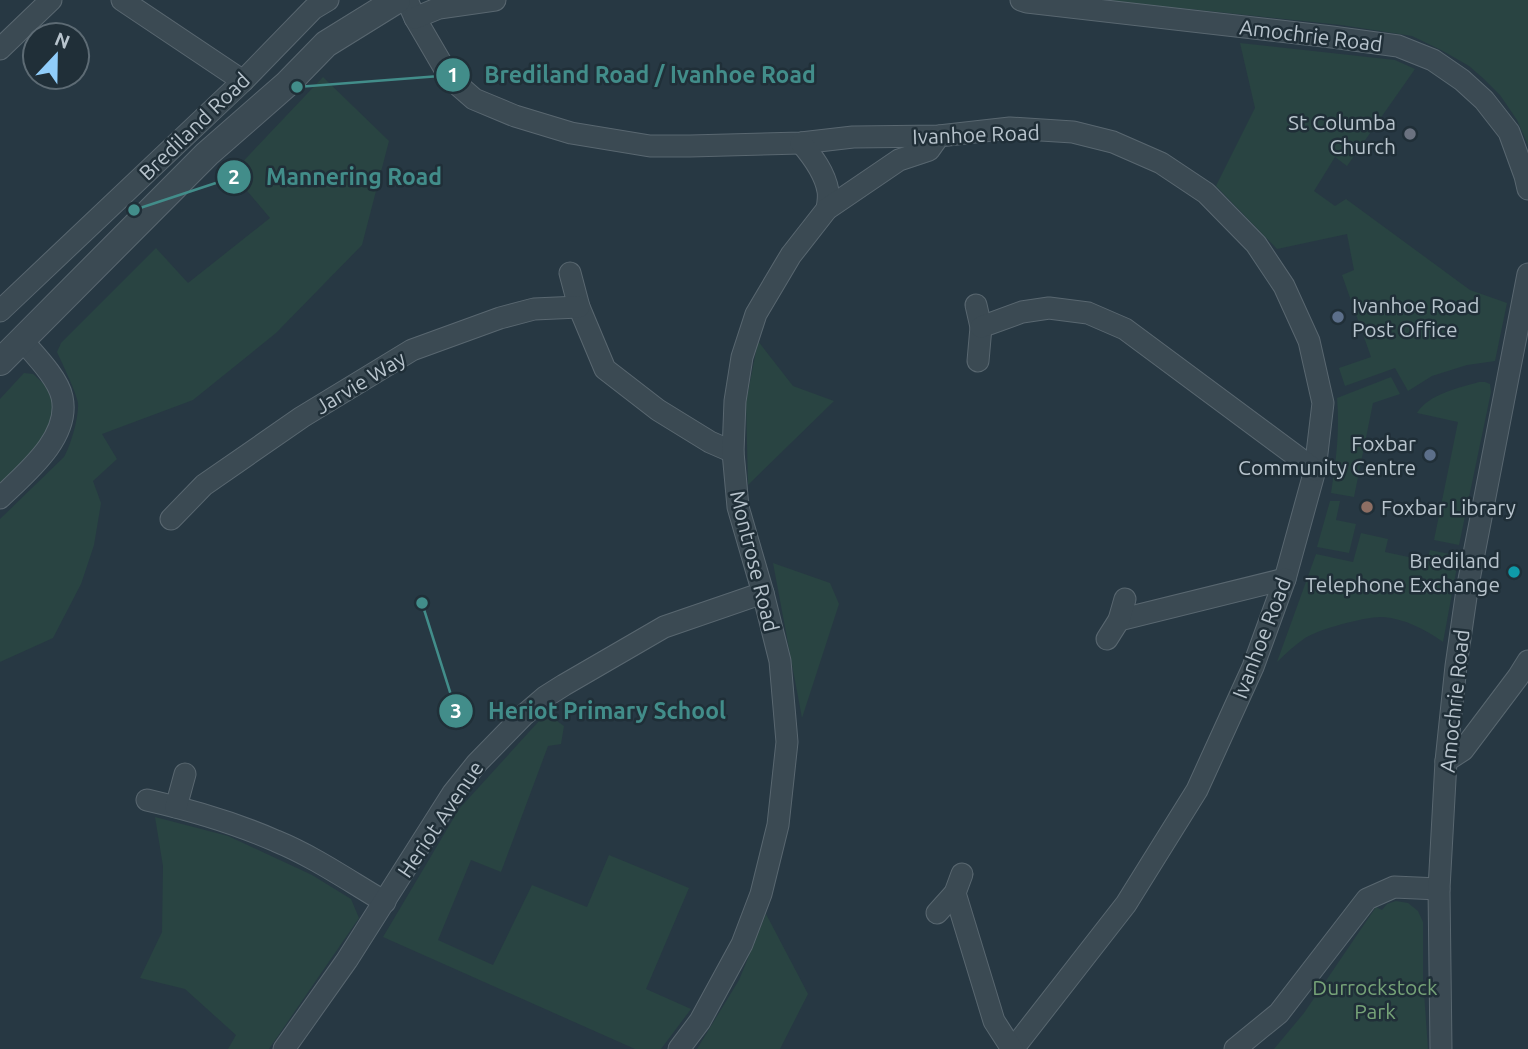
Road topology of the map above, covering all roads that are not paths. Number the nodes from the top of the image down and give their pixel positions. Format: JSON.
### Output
{"nodes":[{"id":1,"x":51,"y":0,"type":"edge"},
{"id":2,"x":122,"y":0,"type":"edge"},
{"id":3,"x":328,"y":0,"type":"edge"},
{"id":4,"x":495,"y":0,"type":"edge"},
{"id":5,"x":1021,"y":0,"type":"edge"},
{"id":6,"x":406,"y":6,"type":"edge"},
{"id":7,"x":0,"y":49,"type":"edge"},
{"id":8,"x":243,"y":81,"type":"junction"},
{"id":9,"x":939,"y":136,"type":"junction"},
{"id":10,"x":801,"y":144,"type":"junction"},
{"id":11,"x":1528,"y":189,"type":"edge"},
{"id":12,"x":827,"y":209,"type":"junction"},
{"id":13,"x":570,"y":273,"type":"dead end"},
{"id":14,"x":1528,"y":274,"type":"edge"},
{"id":15,"x":976,"y":305,"type":"dead end"},
{"id":16,"x":579,"y":307,"type":"junction"},
{"id":17,"x":0,"y":311,"type":"edge"},
{"id":18,"x":981,"y":327,"type":"junction"},
{"id":19,"x":22,"y":340,"type":"junction"},
{"id":20,"x":978,"y":360,"type":"dead end"},
{"id":21,"x":0,"y":362,"type":"edge"},
{"id":22,"x":733,"y":452,"type":"junction"},
{"id":23,"x":1315,"y":470,"type":"junction"},
{"id":24,"x":0,"y":498,"type":"edge"},
{"id":25,"x":171,"y":519,"type":"dead end"},
{"id":26,"x":1285,"y":579,"type":"junction"},
{"id":27,"x":763,"y":593,"type":"junction"},
{"id":28,"x":1125,"y":599,"type":"dead end"},
{"id":29,"x":1119,"y":620,"type":"junction"},
{"id":30,"x":1107,"y":639,"type":"dead end"},
{"id":31,"x":1528,"y":661,"type":"edge"},
{"id":32,"x":1446,"y":761,"type":"junction"},
{"id":33,"x":185,"y":774,"type":"dead end"},
{"id":34,"x":147,"y":800,"type":"dead end"},
{"id":35,"x":176,"y":807,"type":"junction"},
{"id":36,"x":1439,"y":890,"type":"junction"},
{"id":37,"x":385,"y":902,"type":"junction"},
{"id":38,"x":937,"y":913,"type":"dead end"},
{"id":39,"x":284,"y":1049,"type":"edge"},
{"id":40,"x":679,"y":1049,"type":"edge"},
{"id":41,"x":1012,"y":1049,"type":"edge"},
{"id":42,"x":1234,"y":1049,"type":"edge"},
{"id":43,"x":1441,"y":1049,"type":"edge"}],
"edges":[{"from":1,"to":7,"type":"street"},
{"from":2,"to":8,"type":"street"},
{"from":3,"to":8,"type":"street","name":"Brediland Road"},
{"from":4,"to":6,"type":"street"},
{"from":5,"to":11,"type":"street","name":"Amochrie Road"},
{"from":6,"to":10,"type":"street","name":"Ivanhoe Road"},
{"from":6,"to":19,"type":"street","name":"Brediland Road"},
{"from":8,"to":17,"type":"street","name":"Brediland Road"},
{"from":9,"to":10,"type":"street","name":"Ivanhoe Road"},
{"from":9,"to":12,"type":"street","name":"Montrose Road"},
{"from":9,"to":23,"type":"street","name":"Ivanhoe Road"},
{"from":10,"to":12,"type":"street"},
{"from":12,"to":22,"type":"street","name":"Montrose Road"},
{"from":13,"to":16,"type":"street"},
{"from":14,"to":32,"type":"street","name":"Amochrie Road"},
{"from":15,"to":18,"type":"street"},
{"from":16,"to":22,"type":"street"},
{"from":16,"to":25,"type":"street","name":"Jarvie Way"},
{"from":18,"to":20,"type":"street"},
{"from":18,"to":23,"type":"street"},
{"from":19,"to":21,"type":"street","name":"Brediland Road"},
{"from":19,"to":24,"type":"street"},
{"from":22,"to":27,"type":"street","name":"Montrose Road"},
{"from":23,"to":26,"type":"street","name":"Ivanhoe Road"},
{"from":26,"to":29,"type":"street"},
{"from":26,"to":41,"type":"street","name":"Ivanhoe Road"},
{"from":27,"to":37,"type":"street","name":"Heriot Avenue"},
{"from":27,"to":40,"type":"street","name":"Montrose Road"},
{"from":28,"to":29,"type":"street"},
{"from":29,"to":30,"type":"street"},
{"from":31,"to":32,"type":"street"},
{"from":32,"to":36,"type":"street","name":"Amochrie Road"},
{"from":33,"to":35,"type":"street"},
{"from":34,"to":35,"type":"street"},
{"from":35,"to":37,"type":"street"},
{"from":36,"to":42,"type":"street"},
{"from":36,"to":43,"type":"street","name":"Amochrie Road"},
{"from":37,"to":39,"type":"street","name":"Heriot Avenue"},
{"from":38,"to":41,"type":"street"}]}
